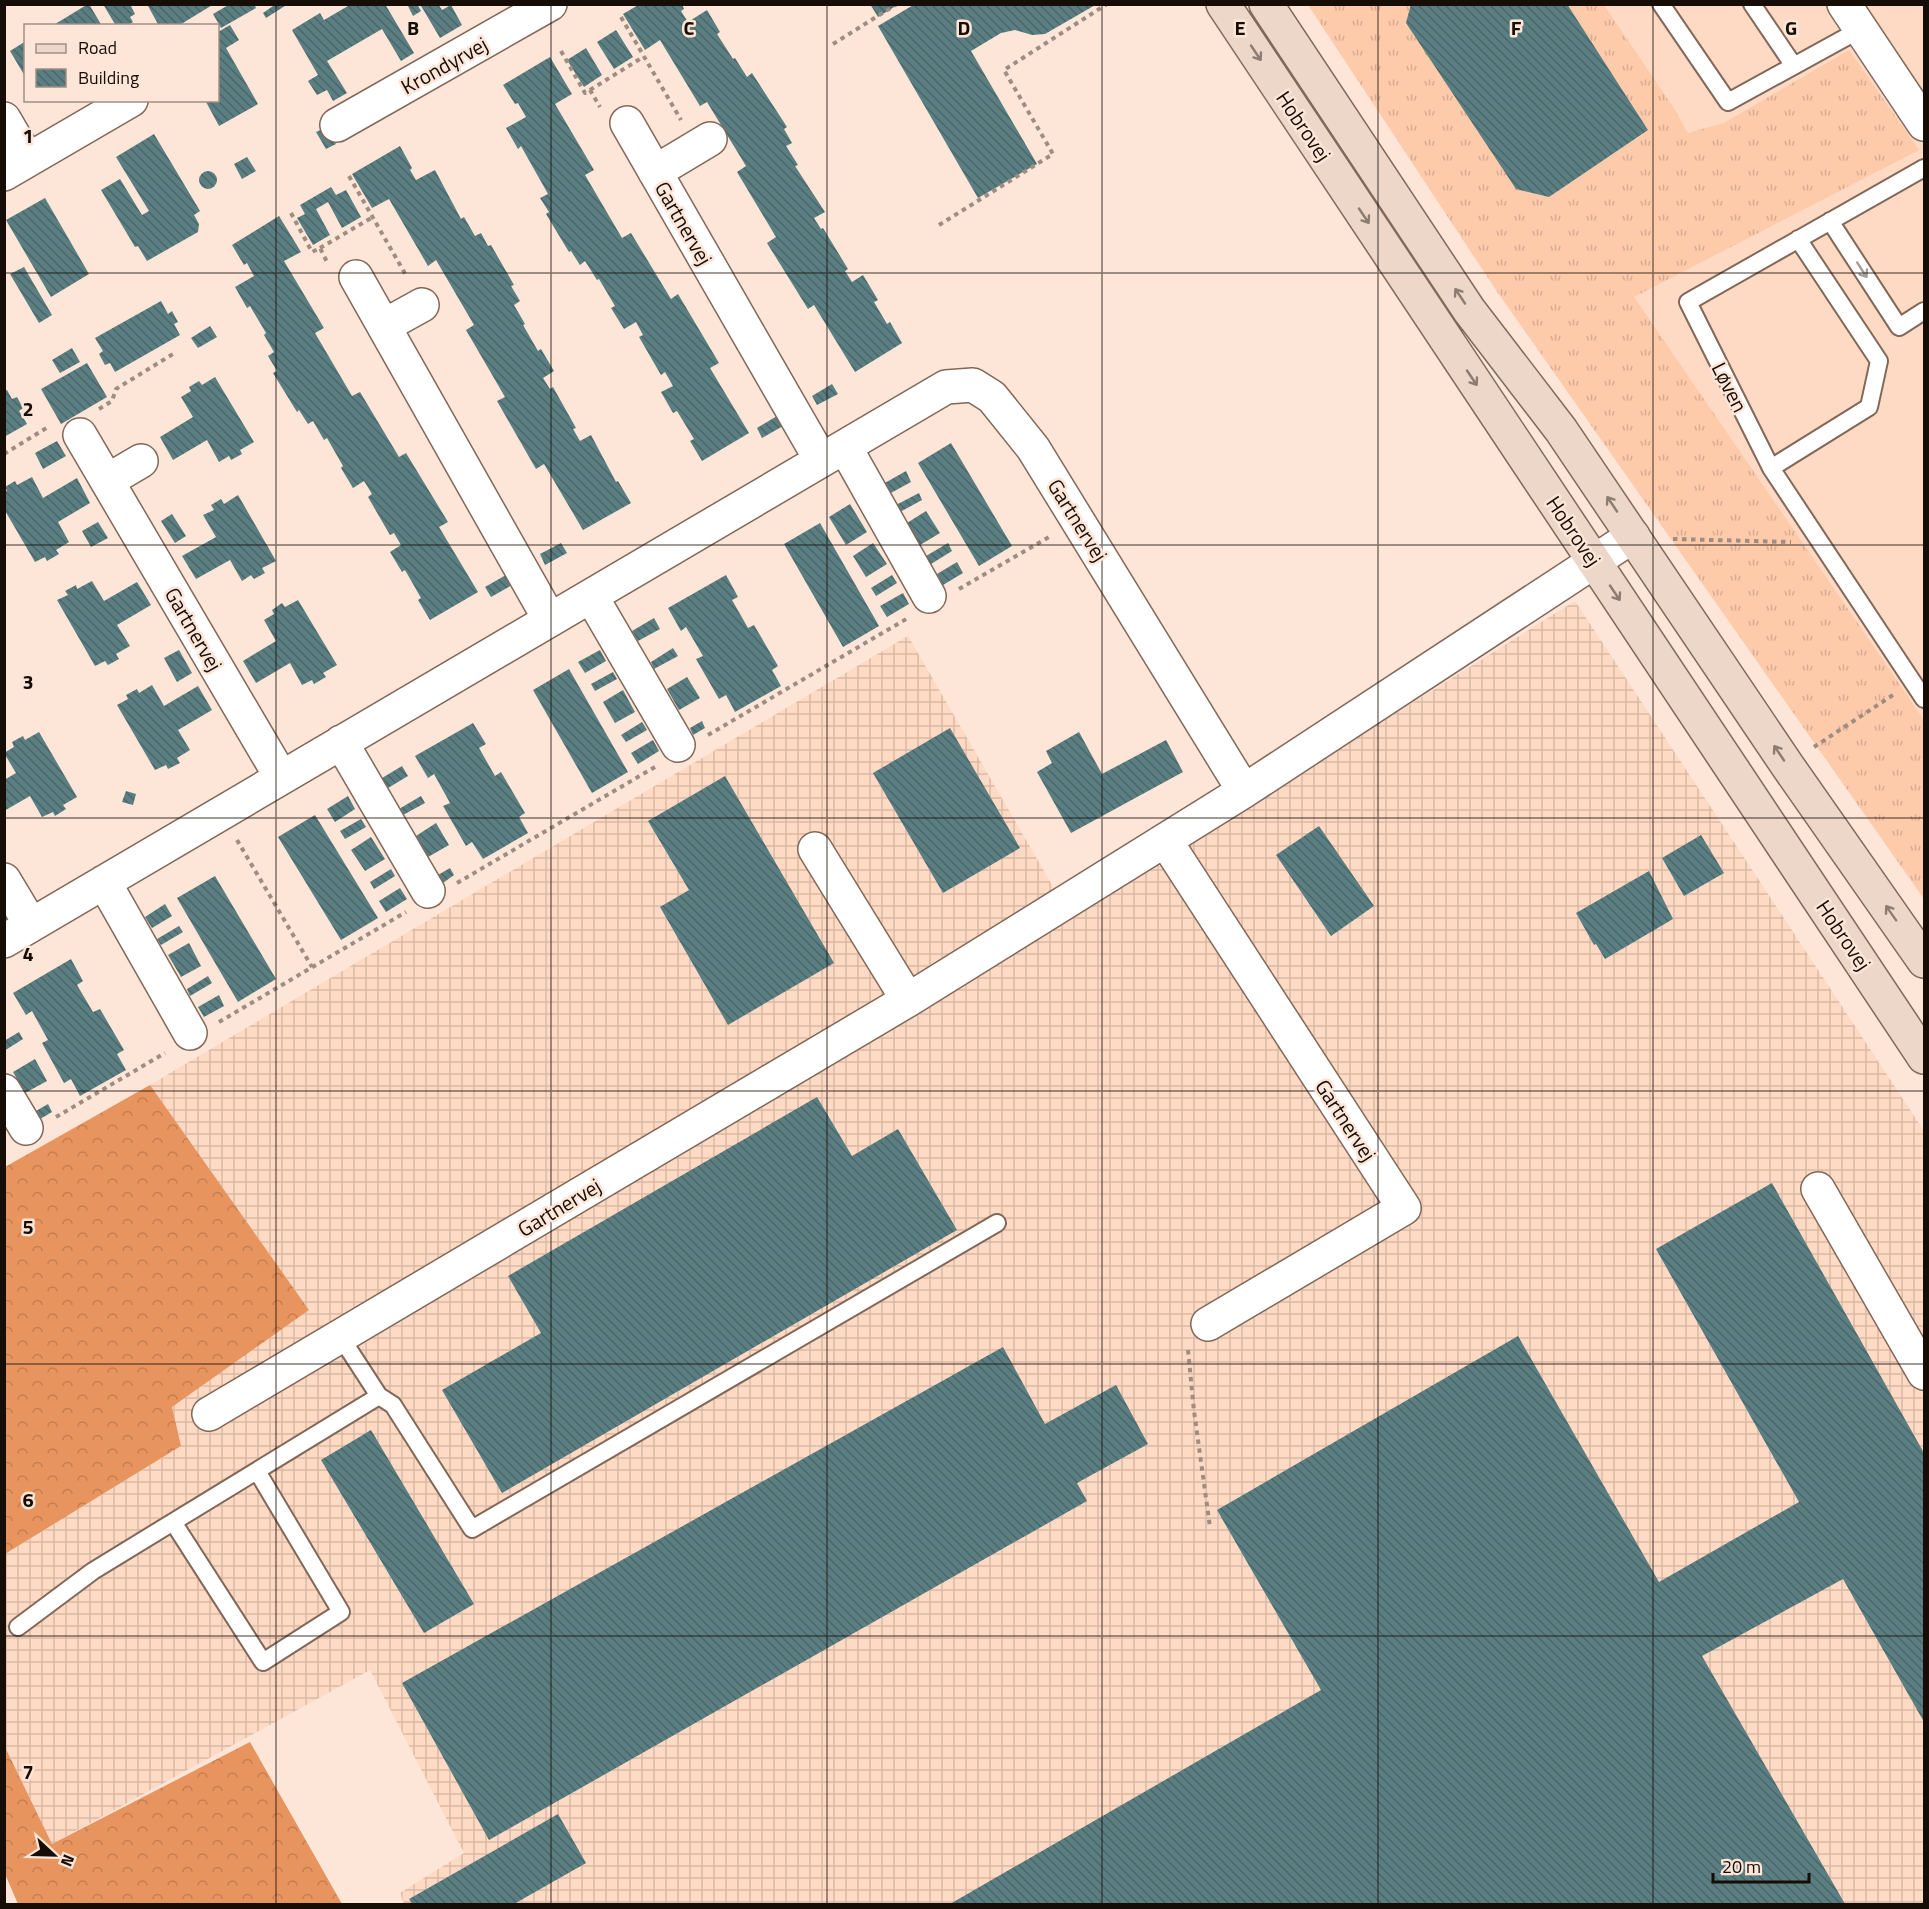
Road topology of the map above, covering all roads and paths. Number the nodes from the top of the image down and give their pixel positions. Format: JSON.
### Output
{"nodes":[{"id":1,"x":550,"y":4,"type":"edge"},
{"id":2,"x":897,"y":4,"type":"edge"},
{"id":3,"x":1107,"y":4,"type":"edge"},
{"id":4,"x":1223,"y":4,"type":"edge"},
{"id":5,"x":1266,"y":4,"type":"edge"},
{"id":6,"x":1661,"y":4,"type":"edge"},
{"id":7,"x":1752,"y":4,"type":"edge"},
{"id":8,"x":621,"y":17,"type":"dead end"},
{"id":9,"x":1853,"y":17,"type":"edge"},
{"id":10,"x":833,"y":44,"type":"dead end"},
{"id":11,"x":561,"y":51,"type":"dead end"},
{"id":12,"x":643,"y":57,"type":"junction"},
{"id":13,"x":1794,"y":66,"type":"junction"},
{"id":14,"x":590,"y":90,"type":"junction"},
{"id":15,"x":128,"y":102,"type":"edge"},
{"id":16,"x":4,"y":119,"type":"edge"},
{"id":17,"x":627,"y":123,"type":"joint"},
{"id":18,"x":337,"y":124,"type":"dead end"},
{"id":19,"x":1924,"y":124,"type":"edge"},
{"id":20,"x":710,"y":139,"type":"joint"},
{"id":21,"x":16,"y":167,"type":"edge"},
{"id":22,"x":1924,"y":168,"type":"edge"},
{"id":23,"x":655,"y":172,"type":"junction"},
{"id":24,"x":349,"y":176,"type":"dead end"},
{"id":25,"x":291,"y":213,"type":"dead end"},
{"id":26,"x":373,"y":217,"type":"junction"},
{"id":27,"x":1830,"y":221,"type":"junction"},
{"id":28,"x":939,"y":225,"type":"dead end"},
{"id":29,"x":1798,"y":239,"type":"junction"},
{"id":30,"x":320,"y":248,"type":"junction"},
{"id":31,"x":356,"y":277,"type":"joint"},
{"id":32,"x":416,"y":293,"type":"joint"},
{"id":33,"x":1924,"y":311,"type":"edge"},
{"id":34,"x":384,"y":326,"type":"junction"},
{"id":35,"x":80,"y":435,"type":"dead end"},
{"id":36,"x":833,"y":453,"type":"junction"},
{"id":37,"x":141,"y":461,"type":"dead end"},
{"id":38,"x":1771,"y":468,"type":"junction"},
{"id":39,"x":107,"y":481,"type":"junction"},
{"id":40,"x":1078,"y":521,"type":"junction"},
{"id":41,"x":1634,"y":536,"type":"junction"},
{"id":42,"x":1822,"y":543,"type":"junction"},
{"id":43,"x":1593,"y":561,"type":"junction"},
{"id":44,"x":591,"y":596,"type":"junction"},
{"id":45,"x":932,"y":601,"type":"junction"},
{"id":46,"x":549,"y":620,"type":"junction"},
{"id":47,"x":1913,"y":682,"type":"junction"},
{"id":48,"x":1924,"y":699,"type":"edge"},
{"id":49,"x":341,"y":742,"type":"junction"},
{"id":50,"x":680,"y":749,"type":"junction"},
{"id":51,"x":1787,"y":765,"type":"junction"},
{"id":52,"x":281,"y":777,"type":"junction"},
{"id":53,"x":1244,"y":791,"type":"junction"},
{"id":54,"x":221,"y":813,"type":"junction"},
{"id":55,"x":1165,"y":840,"type":"junction"},
{"id":56,"x":815,"y":849,"type":"dead end"},
{"id":57,"x":4,"y":880,"type":"edge"},
{"id":58,"x":104,"y":882,"type":"junction"},
{"id":59,"x":430,"y":896,"type":"junction"},
{"id":60,"x":18,"y":933,"type":"edge"},
{"id":61,"x":1924,"y":961,"type":"edge"},
{"id":62,"x":312,"y":967,"type":"junction"},
{"id":63,"x":908,"y":1000,"type":"junction"},
{"id":64,"x":190,"y":1037,"type":"junction"},
{"id":65,"x":1924,"y":1057,"type":"edge"},
{"id":66,"x":4,"y":1091,"type":"edge"},
{"id":67,"x":26,"y":1128,"type":"joint"},
{"id":68,"x":1818,"y":1189,"type":"dead end"},
{"id":69,"x":997,"y":1223,"type":"dead end"},
{"id":70,"x":1208,"y":1324,"type":"joint"},
{"id":71,"x":340,"y":1336,"type":"junction"},
{"id":72,"x":1924,"y":1373,"type":"edge"},
{"id":73,"x":379,"y":1396,"type":"junction"},
{"id":74,"x":209,"y":1414,"type":"dead end"},
{"id":75,"x":256,"y":1471,"type":"junction"},
{"id":76,"x":173,"y":1522,"type":"junction"},
{"id":77,"x":1210,"y":1527,"type":"dead end"},
{"id":78,"x":18,"y":1626,"type":"dead end"}],
"edges":[{"from":1,"to":18,"type":"street","name":"Krondyrvej"},
{"from":2,"to":10,"type":"path"},
{"from":3,"to":28,"type":"path"},
{"from":4,"to":43,"type":"main road","name":"Hobrovej","one_way":true},
{"from":41,"to":5,"type":"main road","name":"Hobrovej","one_way":true},
{"from":6,"to":13,"type":"lane"},
{"from":7,"to":13,"type":"lane"},
{"from":8,"to":12,"type":"path"},
{"from":9,"to":13,"type":"lane"},
{"from":9,"to":19,"type":"street"},
{"from":11,"to":14,"type":"path"},
{"from":12,"to":14,"type":"path"},
{"from":12,"to":20,"type":"path"},
{"from":14,"to":17,"type":"path"},
{"from":15,"to":21,"type":"street"},
{"from":16,"to":21,"type":"street"},
{"from":17,"to":23,"type":"street","name":"Gartnervej"},
{"from":20,"to":23,"type":"street","name":"Gartnervej"},
{"from":22,"to":27,"type":"lane","name":"Løven"},
{"from":23,"to":36,"type":"street","name":"Gartnervej"},
{"from":24,"to":26,"type":"path"},
{"from":25,"to":30,"type":"path"},
{"from":26,"to":30,"type":"path"},
{"from":26,"to":32,"type":"path"},
{"from":27,"to":29,"type":"lane","name":"Løven"},
{"from":27,"to":33,"type":"lane","one_way":true},
{"from":29,"to":38,"type":"lane"},
{"from":29,"to":38,"type":"lane","name":"Løven"},
{"from":30,"to":31,"type":"path"},
{"from":31,"to":34,"type":"street"},
{"from":32,"to":34,"type":"street"},
{"from":34,"to":46,"type":"street"},
{"from":35,"to":39,"type":"street","name":"Gartnervej"},
{"from":36,"to":40,"type":"street","name":"Gartnervej"},
{"from":36,"to":44,"type":"street","name":"Gartnervej"},
{"from":36,"to":45,"type":"street","name":"Gartnervej"},
{"from":37,"to":39,"type":"street"},
{"from":38,"to":42,"type":"lane","name":"Løven"},
{"from":39,"to":52,"type":"street","name":"Gartnervej"},
{"from":40,"to":45,"type":"path"},
{"from":40,"to":53,"type":"street","name":"Gartnervej"},
{"from":41,"to":42,"type":"path"},
{"from":41,"to":43,"type":"street","name":"Gartnervej"},
{"from":51,"to":41,"type":"main road","name":"Hobrovej","one_way":true},
{"from":42,"to":47,"type":"lane","name":"Løven"},
{"from":43,"to":53,"type":"street","name":"Gartnervej"},
{"from":43,"to":65,"type":"main road","name":"Hobrovej","one_way":true},
{"from":44,"to":46,"type":"street","name":"Gartnervej"},
{"from":44,"to":50,"type":"street"},
{"from":45,"to":50,"type":"path"},
{"from":46,"to":49,"type":"street","name":"Gartnervej"},
{"from":47,"to":48,"type":"lane","name":"Løven"},
{"from":47,"to":51,"type":"path"},
{"from":49,"to":52,"type":"street","name":"Gartnervej"},
{"from":49,"to":59,"type":"street"},
{"from":50,"to":59,"type":"path"},
{"from":61,"to":51,"type":"main road","name":"Hobrovej","one_way":true},
{"from":52,"to":54,"type":"street","name":"Gartnervej"},
{"from":53,"to":55,"type":"street","name":"Gartnervej"},
{"from":54,"to":58,"type":"street","name":"Gartnervej"},
{"from":54,"to":62,"type":"path"},
{"from":55,"to":63,"type":"street","name":"Gartnervej"},
{"from":55,"to":70,"type":"street","name":"Gartnervej"},
{"from":56,"to":63,"type":"street"},
{"from":57,"to":60,"type":"street","name":"Gartnervej"},
{"from":58,"to":60,"type":"street","name":"Gartnervej"},
{"from":58,"to":64,"type":"street"},
{"from":59,"to":62,"type":"path"},
{"from":62,"to":64,"type":"path"},
{"from":63,"to":71,"type":"street","name":"Gartnervej"},
{"from":64,"to":67,"type":"path"},
{"from":66,"to":67,"type":"street"},
{"from":68,"to":72,"type":"street"},
{"from":69,"to":73,"type":"lane"},
{"from":70,"to":77,"type":"path"},
{"from":71,"to":73,"type":"lane"},
{"from":71,"to":74,"type":"street","name":"Gartnervej"},
{"from":73,"to":75,"type":"lane"},
{"from":75,"to":76,"type":"lane"},
{"from":75,"to":76,"type":"lane"},
{"from":76,"to":78,"type":"lane"}]}
